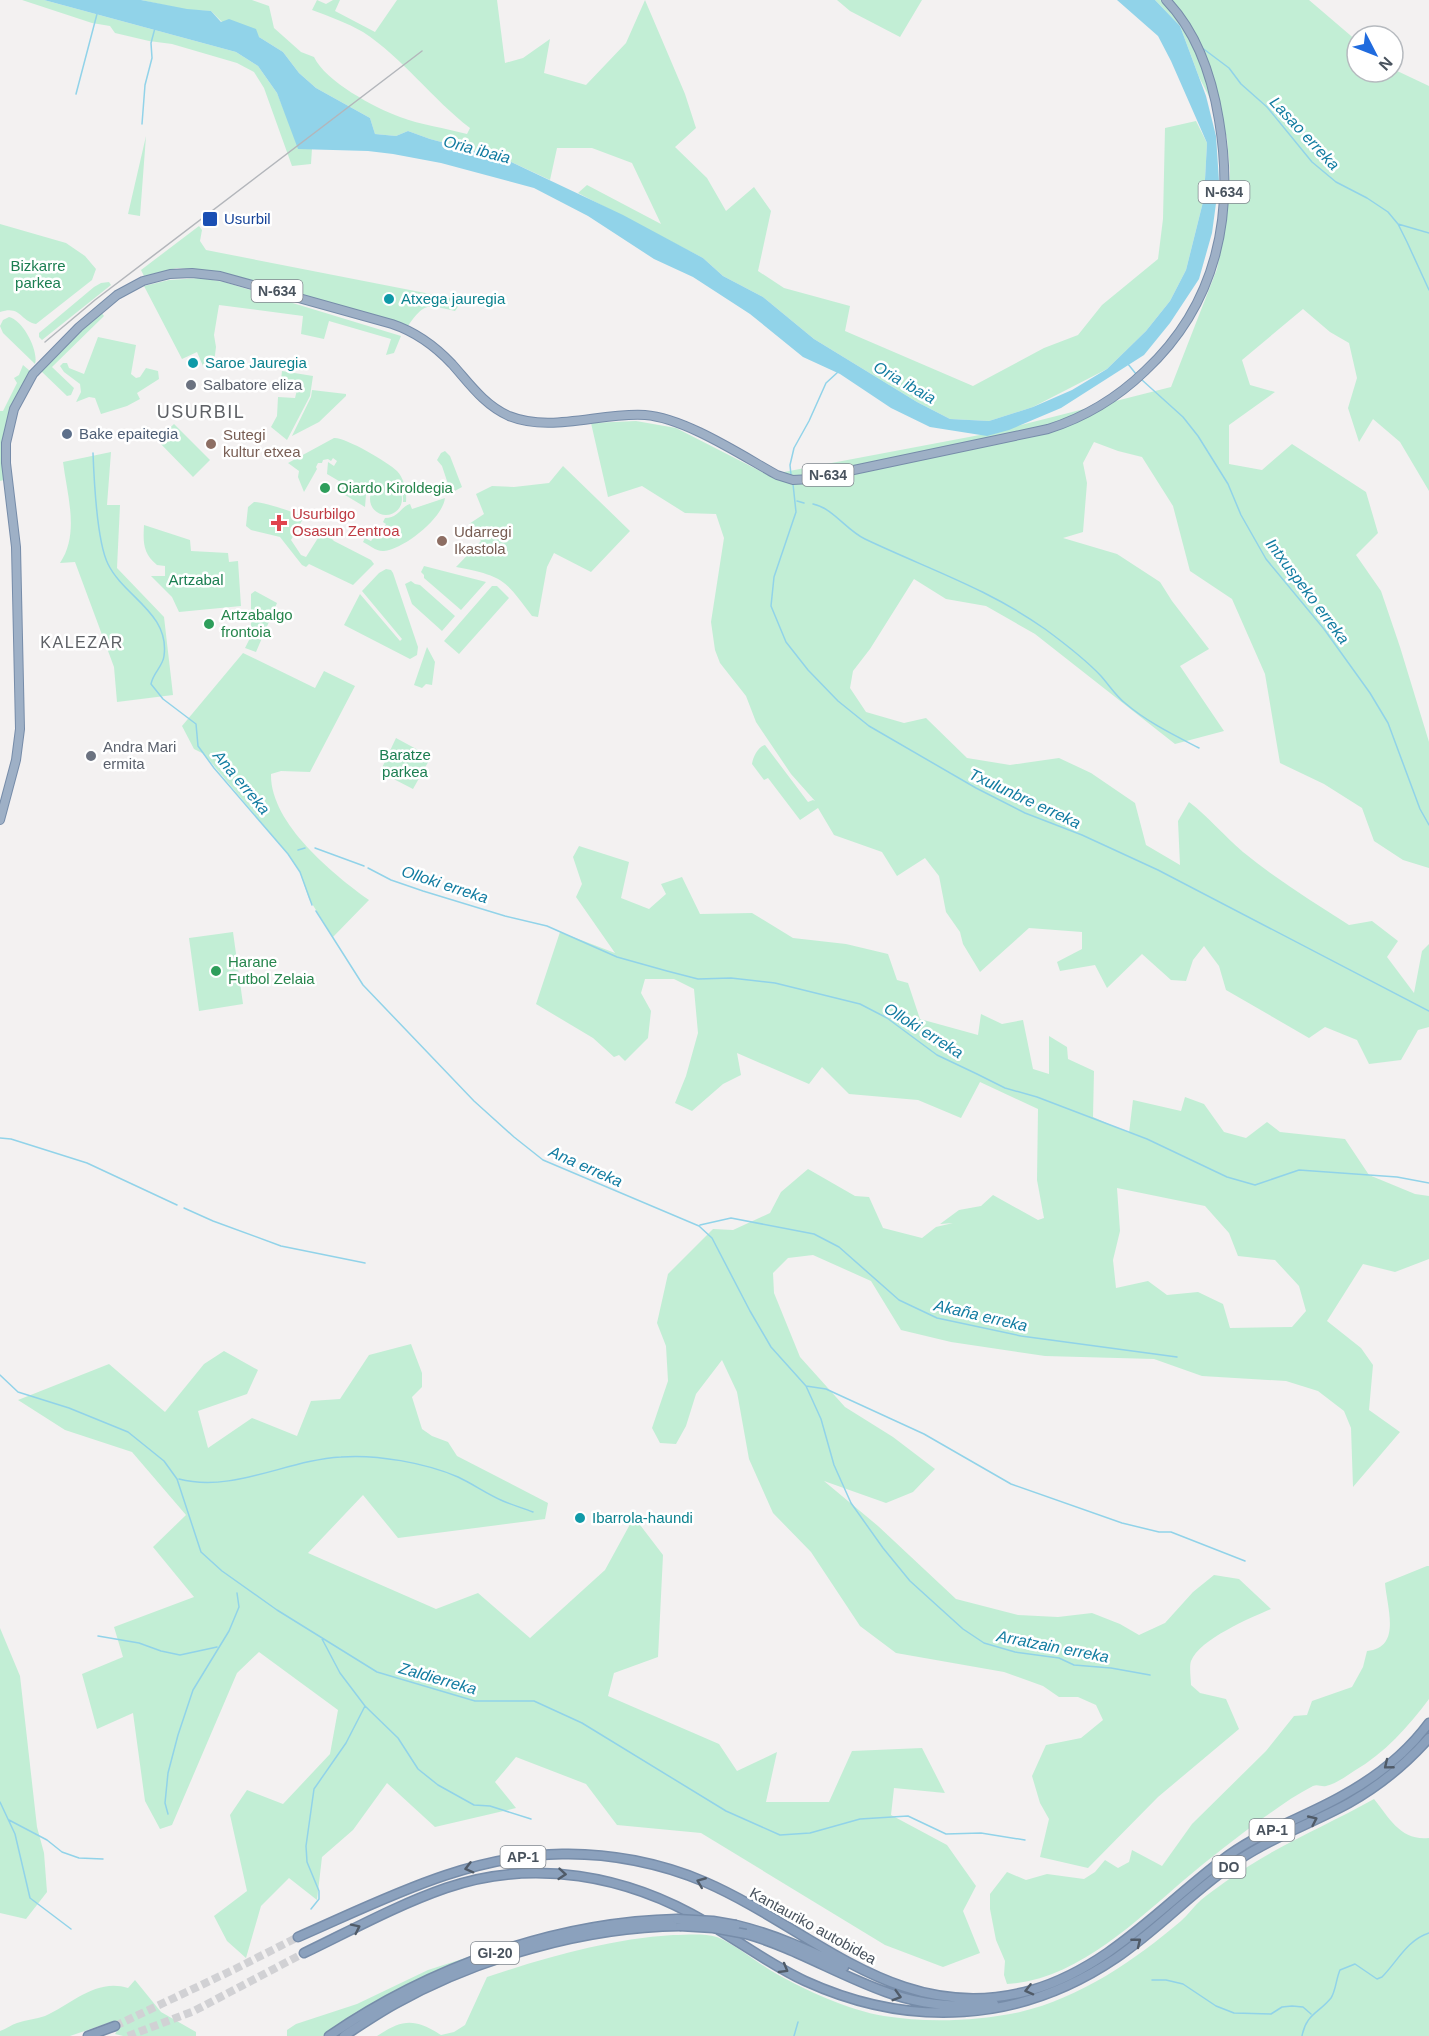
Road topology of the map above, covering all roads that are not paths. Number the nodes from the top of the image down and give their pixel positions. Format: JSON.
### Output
{"nodes":[{"id":1,"x":1167,"y":0,"type":"edge"},
{"id":2,"x":0,"y":820,"type":"edge"},
{"id":3,"x":1429,"y":1723,"type":"edge"},
{"id":4,"x":1429,"y":1738,"type":"edge"},
{"id":5,"x":678,"y":1923,"type":"junction"},
{"id":6,"x":298,"y":1937,"type":"tunnel mouth"},
{"id":7,"x":304,"y":1953,"type":"tunnel mouth"},
{"id":8,"x":912,"y":1991,"type":"junction"},
{"id":9,"x":1030,"y":2000,"type":"junction"},
{"id":10,"x":115,"y":2026,"type":"tunnel mouth"},
{"id":11,"x":88,"y":2036,"type":"edge"},
{"id":12,"x":329,"y":2036,"type":"edge"},
{"id":13,"x":344,"y":2036,"type":"edge"}],
"edges":[{"from":1,"to":2,"type":"highway","number":"N-634"},
{"from":3,"to":8,"type":"highway","name":"Kantauriko autobidea","number":"AP-1","one_way":true},
{"from":9,"to":4,"type":"highway","number":"DO","one_way":true},
{"from":5,"to":8,"type":"highway","number":"GI-20","bridge":true},
{"from":5,"to":9,"type":"highway","number":"GI-20","one_way":true,"bridge":true},
{"from":5,"to":12,"type":"highway","number":"GI-20"},
{"from":5,"to":13,"type":"highway","number":"GI-20"},
{"from":8,"to":6,"type":"highway","name":"Kantauriko autobidea","number":"AP-1","one_way":true},
{"from":7,"to":9,"type":"highway","number":"AP-1","one_way":true},
{"from":10,"to":11,"type":"highway"}]}
